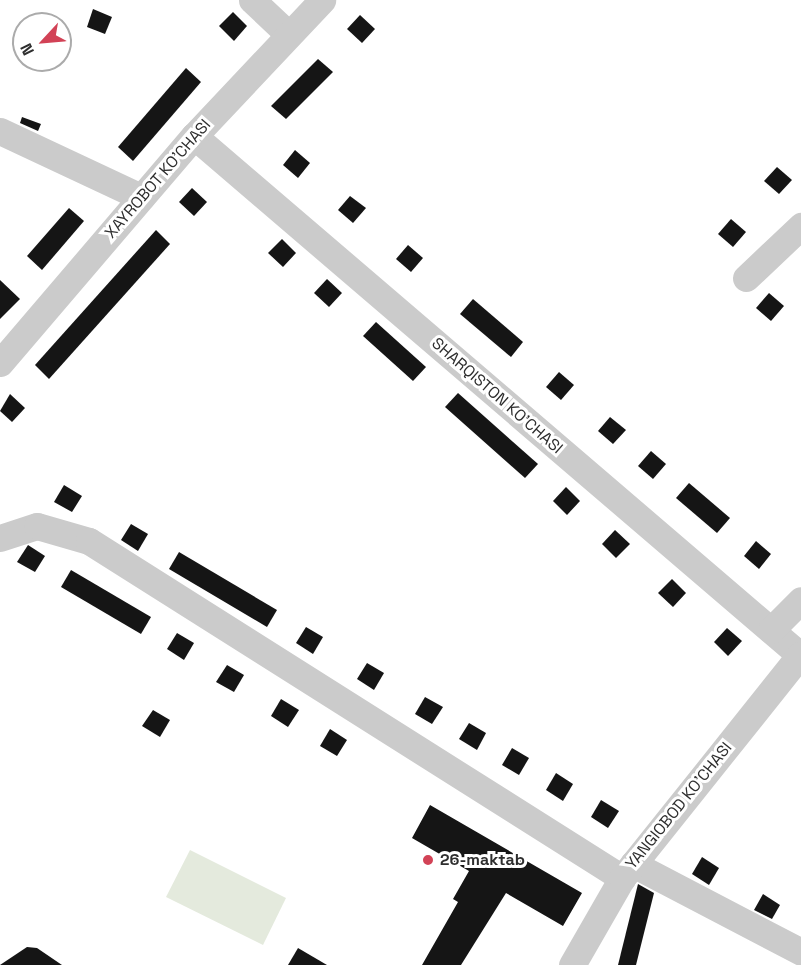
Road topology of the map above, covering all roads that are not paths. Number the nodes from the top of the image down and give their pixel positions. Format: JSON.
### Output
{"nodes":[{"id":1,"x":252,"y":0,"type":"edge"},
{"id":2,"x":322,"y":0,"type":"edge"},
{"id":3,"x":287,"y":33,"type":"junction"},
{"id":4,"x":0,"y":131,"type":"edge"},
{"id":5,"x":194,"y":136,"type":"junction"},
{"id":6,"x":141,"y":197,"type":"junction"},
{"id":7,"x":801,"y":226,"type":"edge"},
{"id":8,"x":746,"y":278,"type":"dead end"},
{"id":9,"x":0,"y":363,"type":"edge"},
{"id":10,"x":0,"y":538,"type":"edge"},
{"id":11,"x":801,"y":600,"type":"edge"},
{"id":12,"x":771,"y":630,"type":"junction"},
{"id":13,"x":800,"y":656,"type":"edge"},
{"id":14,"x":628,"y":871,"type":"junction"},
{"id":15,"x":801,"y":952,"type":"edge"},
{"id":16,"x":572,"y":965,"type":"edge"}],
"edges":[{"from":1,"to":3,"type":"street"},
{"from":2,"to":3,"type":"street","name":"XAYROBOT KO'CHASI"},
{"from":3,"to":5,"type":"street","name":"XAYROBOT KO'CHASI"},
{"from":4,"to":6,"type":"street"},
{"from":5,"to":6,"type":"street","name":"XAYROBOT KO'CHASI"},
{"from":5,"to":12,"type":"street","name":"SHARQISTON KO'CHASI"},
{"from":6,"to":9,"type":"street","name":"XAYROBOT KO'CHASI"},
{"from":7,"to":8,"type":"street"},
{"from":10,"to":14,"type":"street"},
{"from":11,"to":12,"type":"street"},
{"from":12,"to":13,"type":"street","name":"SHARQISTON KO'CHASI"},
{"from":13,"to":14,"type":"street","name":"YANGIOBOD KO'CHASI"},
{"from":14,"to":15,"type":"street"},
{"from":14,"to":16,"type":"street","name":"YANGIOBOD KO'CHASI"}]}
